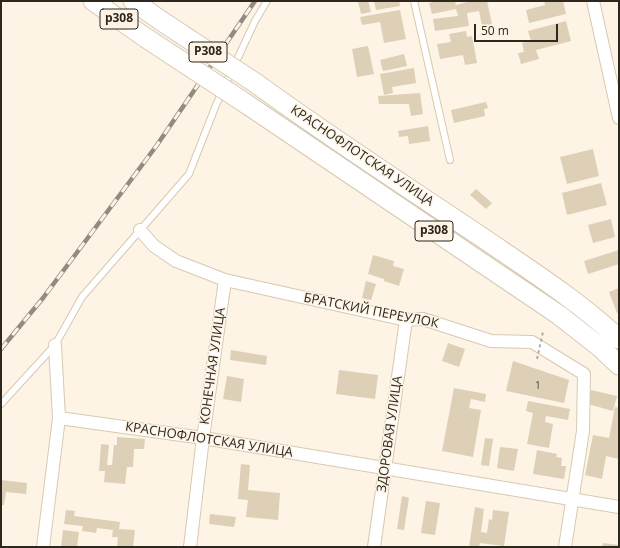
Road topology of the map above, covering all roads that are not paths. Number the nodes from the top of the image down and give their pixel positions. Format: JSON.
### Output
{"nodes":[{"id":1,"x":93,"y":1,"type":"edge"},
{"id":2,"x":133,"y":1,"type":"edge"},
{"id":3,"x":267,"y":1,"type":"edge"},
{"id":4,"x":414,"y":1,"type":"edge"},
{"id":5,"x":593,"y":1,"type":"edge"},
{"id":6,"x":619,"y":118,"type":"edge"},
{"id":7,"x":450,"y":160,"type":"dead end"},
{"id":8,"x":140,"y":230,"type":"junction"},
{"id":9,"x":225,"y":280,"type":"junction"},
{"id":10,"x":406,"y":320,"type":"junction"},
{"id":11,"x":619,"y":339,"type":"edge"},
{"id":12,"x":55,"y":345,"type":"junction"},
{"id":13,"x":619,"y":365,"type":"edge"},
{"id":14,"x":1,"y":404,"type":"edge"},
{"id":15,"x":59,"y":418,"type":"junction"},
{"id":16,"x":202,"y":438,"type":"junction"},
{"id":17,"x":384,"y":469,"type":"junction"},
{"id":18,"x":572,"y":500,"type":"junction"},
{"id":19,"x":619,"y":507,"type":"edge"},
{"id":20,"x":42,"y":547,"type":"edge"},
{"id":21,"x":190,"y":547,"type":"edge"},
{"id":22,"x":374,"y":547,"type":"edge"},
{"id":23,"x":565,"y":547,"type":"edge"}],
"edges":[{"from":1,"to":13,"type":"main road","name":"КРАСНОФЛОТСКАЯ УЛИЦА","number":"p308","bridge":true},
{"from":2,"to":11,"type":"main road","name":"КРАСНОФЛОТСКАЯ УЛИЦА","number":"P308","bridge":true},
{"from":3,"to":8,"type":"lane"},
{"from":4,"to":7,"type":"lane"},
{"from":5,"to":6,"type":"street"},
{"from":8,"to":9,"type":"street","name":"БРАТСКИЙ ПЕРЕУЛОК"},
{"from":8,"to":12,"type":"lane"},
{"from":9,"to":10,"type":"street","name":"БРАТСКИЙ ПЕРЕУЛОК"},
{"from":9,"to":16,"type":"street","name":"КОНЕЧНАЯ УЛИЦА"},
{"from":10,"to":17,"type":"street","name":"ЗДОРОВАЯ УЛИЦА"},
{"from":10,"to":18,"type":"street","name":"БРАТСКИЙ ПЕРЕУЛОК"},
{"from":12,"to":14,"type":"lane"},
{"from":12,"to":15,"type":"street"},
{"from":15,"to":16,"type":"street","name":"КРАСНОФЛОТСКАЯ УЛИЦА"},
{"from":15,"to":20,"type":"street"},
{"from":16,"to":17,"type":"street","name":"КРАСНОФЛОТСКАЯ УЛИЦА"},
{"from":16,"to":21,"type":"street","name":"КОНЕЧНАЯ УЛИЦА"},
{"from":17,"to":18,"type":"street","name":"КРАСНОФЛОТСКАЯ УЛИЦА"},
{"from":17,"to":22,"type":"street","name":"ЗДОРОВАЯ УЛИЦА"},
{"from":18,"to":19,"type":"street","name":"КРАСНОФЛОТСКАЯ УЛИЦА"},
{"from":18,"to":23,"type":"street"}]}
